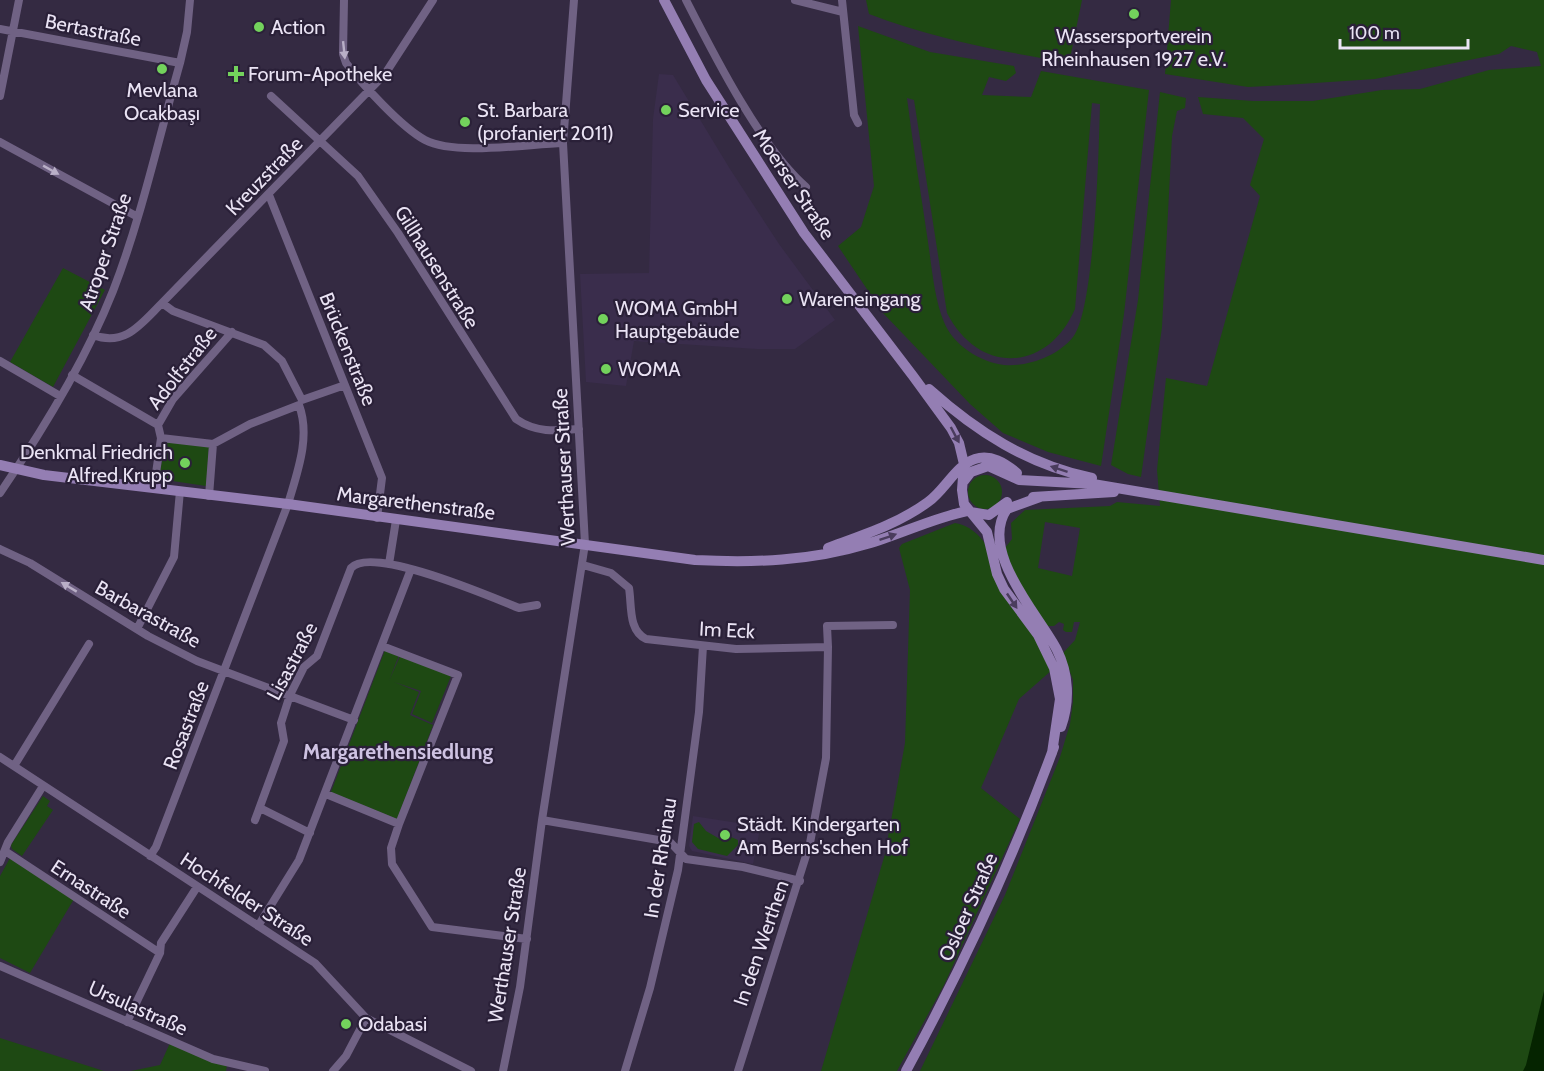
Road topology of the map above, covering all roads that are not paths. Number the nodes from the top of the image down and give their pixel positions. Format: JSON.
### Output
{"nodes":[{"id":1,"x":19,"y":0,"type":"edge"},
{"id":2,"x":190,"y":0,"type":"edge"},
{"id":3,"x":344,"y":0,"type":"edge"},
{"id":4,"x":433,"y":0,"type":"edge"},
{"id":5,"x":574,"y":0,"type":"edge"},
{"id":6,"x":664,"y":0,"type":"edge"},
{"id":7,"x":686,"y":0,"type":"edge"},
{"id":8,"x":795,"y":0,"type":"edge"},
{"id":9,"x":842,"y":0,"type":"edge"},
{"id":10,"x":843,"y":12,"type":"junction"},
{"id":11,"x":0,"y":29,"type":"edge"},
{"id":12,"x":14,"y":32,"type":"junction"},
{"id":13,"x":180,"y":63,"type":"junction"},
{"id":14,"x":370,"y":90,"type":"junction"},
{"id":15,"x":0,"y":96,"type":"edge"},
{"id":16,"x":271,"y":96,"type":"dead end"},
{"id":17,"x":858,"y":123,"type":"dead end"},
{"id":18,"x":321,"y":141,"type":"junction"},
{"id":19,"x":0,"y":142,"type":"edge"},
{"id":20,"x":563,"y":143,"type":"junction"},
{"id":21,"x":806,"y":187,"type":"dead end"},
{"id":22,"x":269,"y":195,"type":"junction"},
{"id":23,"x":136,"y":216,"type":"junction"},
{"id":24,"x":162,"y":303,"type":"junction"},
{"id":25,"x":232,"y":332,"type":"junction"},
{"id":26,"x":93,"y":335,"type":"junction"},
{"id":27,"x":0,"y":361,"type":"edge"},
{"id":28,"x":72,"y":375,"type":"junction"},
{"id":29,"x":913,"y":375,"type":"junction"},
{"id":30,"x":345,"y":385,"type":"junction"},
{"id":31,"x":60,"y":396,"type":"junction"},
{"id":32,"x":300,"y":403,"type":"junction"},
{"id":33,"x":158,"y":425,"type":"junction"},
{"id":34,"x":579,"y":429,"type":"junction"},
{"id":35,"x":160,"y":438,"type":"junction"},
{"id":36,"x":213,"y":444,"type":"junction"},
{"id":37,"x":964,"y":464,"type":"junction"},
{"id":38,"x":0,"y":465,"type":"edge"},
{"id":39,"x":16,"y":470,"type":"junction"},
{"id":40,"x":963,"y":482,"type":"junction"},
{"id":41,"x":1033,"y":482,"type":"junction"},
{"id":42,"x":154,"y":487,"type":"junction"},
{"id":43,"x":180,"y":491,"type":"junction"},
{"id":44,"x":1135,"y":491,"type":"junction"},
{"id":45,"x":0,"y":493,"type":"edge"},
{"id":46,"x":209,"y":496,"type":"junction"},
{"id":47,"x":1040,"y":497,"type":"junction"},
{"id":48,"x":288,"y":504,"type":"junction"},
{"id":49,"x":967,"y":511,"type":"junction"},
{"id":50,"x":377,"y":518,"type":"junction"},
{"id":51,"x":396,"y":520,"type":"junction"},
{"id":52,"x":585,"y":544,"type":"junction"},
{"id":53,"x":0,"y":549,"type":"edge"},
{"id":54,"x":811,"y":555,"type":"junction"},
{"id":55,"x":1544,"y":560,"type":"edge"},
{"id":56,"x":389,"y":564,"type":"junction"},
{"id":57,"x":583,"y":566,"type":"junction"},
{"id":58,"x":411,"y":568,"type":"junction"},
{"id":59,"x":537,"y":605,"type":"dead end"},
{"id":60,"x":893,"y":625,"type":"dead end"},
{"id":61,"x":138,"y":627,"type":"junction"},
{"id":62,"x":89,"y":644,"type":"dead end"},
{"id":63,"x":382,"y":646,"type":"junction"},
{"id":64,"x":703,"y":646,"type":"junction"},
{"id":65,"x":828,"y":647,"type":"junction"},
{"id":66,"x":225,"y":670,"type":"junction"},
{"id":67,"x":290,"y":695,"type":"junction"},
{"id":68,"x":354,"y":720,"type":"junction"},
{"id":69,"x":1052,"y":753,"type":"junction"},
{"id":70,"x":0,"y":757,"type":"edge"},
{"id":71,"x":14,"y":766,"type":"junction"},
{"id":72,"x":43,"y":786,"type":"junction"},
{"id":73,"x":326,"y":795,"type":"junction"},
{"id":74,"x":260,"y":808,"type":"junction"},
{"id":75,"x":255,"y":820,"type":"dead end"},
{"id":76,"x":542,"y":820,"type":"junction"},
{"id":77,"x":399,"y":824,"type":"junction"},
{"id":78,"x":310,"y":833,"type":"junction"},
{"id":79,"x":680,"y":850,"type":"junction"},
{"id":80,"x":5,"y":851,"type":"junction"},
{"id":81,"x":150,"y":856,"type":"junction"},
{"id":82,"x":0,"y":862,"type":"edge"},
{"id":83,"x":800,"y":881,"type":"junction"},
{"id":84,"x":197,"y":886,"type":"junction"},
{"id":85,"x":258,"y":926,"type":"junction"},
{"id":86,"x":527,"y":939,"type":"junction"},
{"id":87,"x":160,"y":953,"type":"junction"},
{"id":88,"x":0,"y":966,"type":"edge"},
{"id":89,"x":366,"y":1018,"type":"junction"},
{"id":90,"x":127,"y":1022,"type":"junction"},
{"id":91,"x":265,"y":1071,"type":"edge"},
{"id":92,"x":333,"y":1071,"type":"edge"},
{"id":93,"x":471,"y":1071,"type":"edge"},
{"id":94,"x":503,"y":1071,"type":"edge"},
{"id":95,"x":625,"y":1071,"type":"edge"},
{"id":96,"x":738,"y":1071,"type":"edge"},
{"id":97,"x":906,"y":1071,"type":"edge"}],
"edges":[{"from":1,"to":12,"type":"street"},
{"from":2,"to":13,"type":"street","name":"Atroper Straße"},
{"from":3,"to":14,"type":"street","one_way":true},
{"from":4,"to":14,"type":"street","name":"Kreuzstraße"},
{"from":5,"to":20,"type":"street","name":"Werthauser Straße"},
{"from":6,"to":29,"type":"main road","name":"Moerser Straße"},
{"from":7,"to":21,"type":"street"},
{"from":8,"to":10,"type":"street"},
{"from":9,"to":10,"type":"street"},
{"from":10,"to":17,"type":"street"},
{"from":11,"to":12,"type":"street","name":"Bertastraße"},
{"from":12,"to":13,"type":"street","name":"Bertastraße"},
{"from":12,"to":15,"type":"street"},
{"from":13,"to":23,"type":"street","name":"Atroper Straße"},
{"from":14,"to":18,"type":"street","name":"Kreuzstraße"},
{"from":14,"to":20,"type":"street"},
{"from":16,"to":18,"type":"street","name":"Gillhausenstraße"},
{"from":18,"to":22,"type":"street","name":"Kreuzstraße"},
{"from":18,"to":34,"type":"street","name":"Gillhausenstraße"},
{"from":19,"to":23,"type":"street","one_way":true},
{"from":20,"to":34,"type":"street","name":"Werthauser Straße"},
{"from":22,"to":24,"type":"street","name":"Kreuzstraße"},
{"from":22,"to":30,"type":"street","name":"Brückenstraße"},
{"from":23,"to":26,"type":"street","name":"Atroper Straße"},
{"from":24,"to":25,"type":"street","name":"Rosastraße"},
{"from":24,"to":26,"type":"street","name":"Kreuzstraße"},
{"from":25,"to":32,"type":"street","name":"Rosastraße"},
{"from":25,"to":33,"type":"street","name":"Adolfstraße"},
{"from":26,"to":28,"type":"street","name":"Atroper Straße"},
{"from":27,"to":31,"type":"street"},
{"from":28,"to":31,"type":"street","name":"Atroper Straße"},
{"from":28,"to":33,"type":"street"},
{"from":29,"to":37,"type":"main road","name":"Moerser Straße","one_way":true},
{"from":44,"to":29,"type":"main road","name":"Moerser Straße","one_way":true},
{"from":30,"to":32,"type":"street"},
{"from":30,"to":50,"type":"street","name":"Brückenstraße"},
{"from":31,"to":39,"type":"street","name":"Atroper Straße"},
{"from":32,"to":36,"type":"street"},
{"from":32,"to":48,"type":"street","name":"Rosastraße"},
{"from":33,"to":35,"type":"street"},
{"from":34,"to":52,"type":"street","name":"Werthauser Straße"},
{"from":35,"to":36,"type":"street"},
{"from":35,"to":42,"type":"street"},
{"from":36,"to":46,"type":"street"},
{"from":37,"to":40,"type":"main road"},
{"from":37,"to":41,"type":"main road"},
{"from":37,"to":54,"type":"main road","name":"Margarethenstraße"},
{"from":38,"to":39,"type":"main road","name":"Margarethenstraße"},
{"from":39,"to":42,"type":"main road","name":"Margarethenstraße"},
{"from":39,"to":45,"type":"street","name":"Atroper Straße"},
{"from":40,"to":41,"type":"main road"},
{"from":40,"to":49,"type":"main road"},
{"from":41,"to":44,"type":"main road"},
{"from":42,"to":43,"type":"main road","name":"Margarethenstraße"},
{"from":43,"to":46,"type":"main road","name":"Margarethenstraße"},
{"from":43,"to":61,"type":"street"},
{"from":44,"to":47,"type":"main road"},
{"from":44,"to":55,"type":"main road"},
{"from":46,"to":48,"type":"main road","name":"Margarethenstraße"},
{"from":47,"to":49,"type":"main road","name":"Margarethenstraße"},
{"from":47,"to":69,"type":"main road","name":"Osloer Straße"},
{"from":48,"to":50,"type":"main road","name":"Margarethenstraße"},
{"from":48,"to":66,"type":"street","name":"Rosastraße"},
{"from":54,"to":49,"type":"main road","name":"Margarethenstraße","one_way":true},
{"from":49,"to":69,"type":"main road","name":"Osloer Straße","one_way":true},
{"from":50,"to":51,"type":"main road","name":"Margarethenstraße"},
{"from":51,"to":52,"type":"main road","name":"Margarethenstraße"},
{"from":51,"to":56,"type":"street"},
{"from":52,"to":54,"type":"main road","name":"Margarethenstraße"},
{"from":52,"to":57,"type":"street","name":"Werthauser Straße"},
{"from":61,"to":53,"type":"street","name":"Barbarastraße","one_way":true},
{"from":56,"to":58,"type":"street","name":"Lisastraße"},
{"from":56,"to":67,"type":"street","name":"Lisastraße"},
{"from":57,"to":64,"type":"street","name":"Im Eck"},
{"from":57,"to":76,"type":"street","name":"Werthauser Straße"},
{"from":58,"to":59,"type":"street","name":"Lisastraße"},
{"from":58,"to":63,"type":"street"},
{"from":60,"to":65,"type":"street"},
{"from":61,"to":66,"type":"street","name":"Barbarastraße"},
{"from":62,"to":71,"type":"street"},
{"from":63,"to":68,"type":"street"},
{"from":63,"to":77,"type":"street"},
{"from":64,"to":65,"type":"street","name":"Im Eck"},
{"from":64,"to":79,"type":"street","name":"In der Rheinau"},
{"from":65,"to":83,"type":"street","name":"In den Werthen"},
{"from":66,"to":67,"type":"street","name":"Barbarastraße"},
{"from":66,"to":81,"type":"street","name":"Rosastraße"},
{"from":67,"to":68,"type":"street","name":"Barbarastraße"},
{"from":67,"to":74,"type":"street","name":"Lisastraße"},
{"from":68,"to":73,"type":"street"},
{"from":69,"to":97,"type":"main road","name":"Osloer Straße"},
{"from":70,"to":71,"type":"street","name":"Hochfelder Straße"},
{"from":71,"to":72,"type":"street","name":"Hochfelder Straße"},
{"from":72,"to":80,"type":"street"},
{"from":72,"to":81,"type":"street","name":"Hochfelder Straße"},
{"from":73,"to":77,"type":"street"},
{"from":73,"to":78,"type":"street"},
{"from":74,"to":75,"type":"street","name":"Lisastraße"},
{"from":74,"to":78,"type":"street"},
{"from":76,"to":79,"type":"street"},
{"from":76,"to":86,"type":"street","name":"Werthauser Straße"},
{"from":77,"to":86,"type":"street"},
{"from":78,"to":85,"type":"street"},
{"from":79,"to":83,"type":"street"},
{"from":79,"to":95,"type":"street","name":"In der Rheinau"},
{"from":80,"to":82,"type":"street"},
{"from":80,"to":87,"type":"street","name":"Ernastraße"},
{"from":81,"to":84,"type":"street","name":"Hochfelder Straße"},
{"from":83,"to":96,"type":"street","name":"In den Werthen"},
{"from":84,"to":85,"type":"street","name":"Hochfelder Straße"},
{"from":84,"to":87,"type":"street"},
{"from":85,"to":89,"type":"street","name":"Hochfelder Straße"},
{"from":86,"to":94,"type":"street","name":"Werthauser Straße"},
{"from":87,"to":90,"type":"street"},
{"from":88,"to":90,"type":"street","name":"Ursulastraße"},
{"from":89,"to":92,"type":"street"},
{"from":89,"to":93,"type":"street","name":"Hochfelder Straße"},
{"from":90,"to":91,"type":"street","name":"Ursulastraße"}]}
